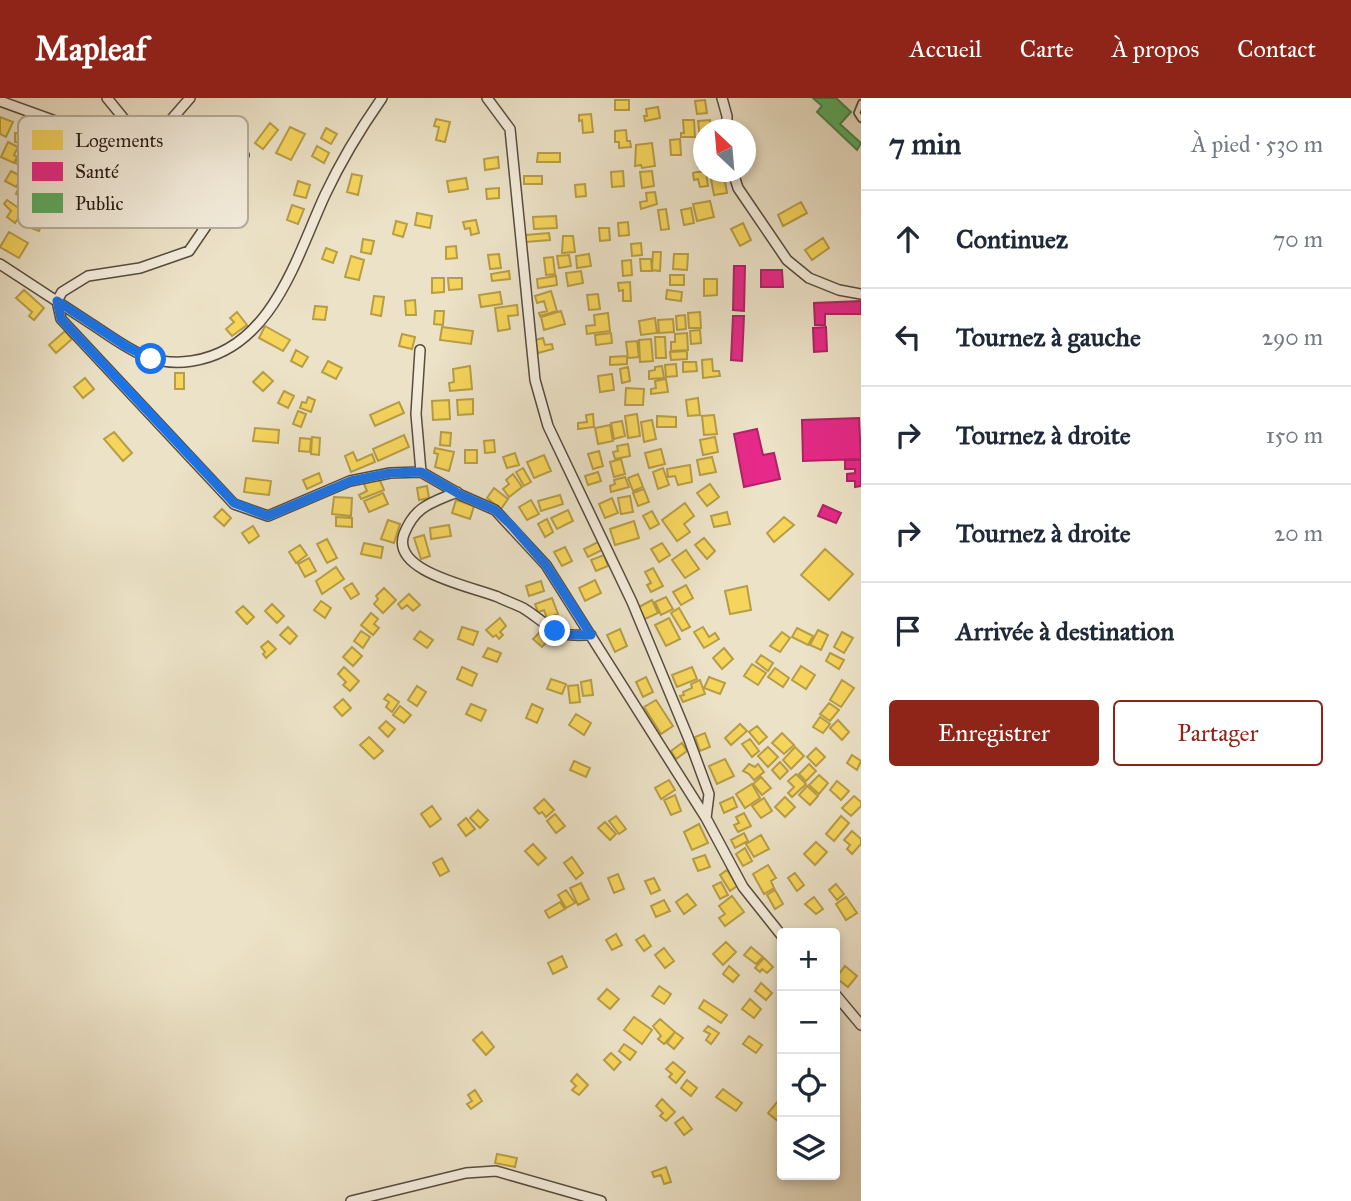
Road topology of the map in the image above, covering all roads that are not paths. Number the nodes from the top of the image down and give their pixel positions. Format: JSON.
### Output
{"nodes":[{"id":1,"x":107,"y":98,"type":"edge"},
{"id":2,"x":190,"y":98,"type":"edge"},
{"id":3,"x":382,"y":98,"type":"edge"},
{"id":4,"x":487,"y":98,"type":"edge"},
{"id":5,"x":722,"y":98,"type":"edge"},
{"id":6,"x":0,"y":100,"type":"edge"},
{"id":7,"x":861,"y":103,"type":"edge"},
{"id":8,"x":42,"y":116,"type":"edge"},
{"id":9,"x":122,"y":116,"type":"edge"},
{"id":10,"x":174,"y":116,"type":"edge"},
{"id":11,"x":727,"y":119,"type":"edge"},
{"id":12,"x":861,"y":120,"type":"edge"},
{"id":13,"x":736,"y":182,"type":"edge"},
{"id":14,"x":205,"y":228,"type":"edge"},
{"id":15,"x":0,"y":264,"type":"edge"},
{"id":16,"x":861,"y":294,"type":"edge"},
{"id":17,"x":57,"y":301,"type":"junction"},
{"id":18,"x":420,"y":350,"type":"dead end"},
{"id":19,"x":421,"y":472,"type":"junction"},
{"id":20,"x":457,"y":492,"type":"junction"},
{"id":21,"x":591,"y":635,"type":"junction"},
{"id":22,"x":706,"y":818,"type":"junction"},
{"id":23,"x":777,"y":930,"type":"edge"},
{"id":24,"x":840,"y":1000,"type":"edge"},
{"id":25,"x":861,"y":1025,"type":"edge"},
{"id":26,"x":351,"y":1201,"type":"edge"},
{"id":27,"x":600,"y":1201,"type":"edge"}],
"edges":[{"from":1,"to":9,"type":"street"},
{"from":2,"to":10,"type":"street"},
{"from":3,"to":17,"type":"street"},
{"from":4,"to":22,"type":"street"},
{"from":5,"to":11,"type":"street"},
{"from":6,"to":8,"type":"street"},
{"from":7,"to":12,"type":"lane"},
{"from":13,"to":16,"type":"street"},
{"from":14,"to":17,"type":"street"},
{"from":15,"to":17,"type":"street"},
{"from":17,"to":19,"type":"street"},
{"from":18,"to":19,"type":"street"},
{"from":19,"to":20,"type":"street"},
{"from":20,"to":21,"type":"street"},
{"from":20,"to":21,"type":"street"},
{"from":21,"to":22,"type":"street"},
{"from":22,"to":23,"type":"street"},
{"from":24,"to":25,"type":"street"},
{"from":26,"to":27,"type":"street"}]}
